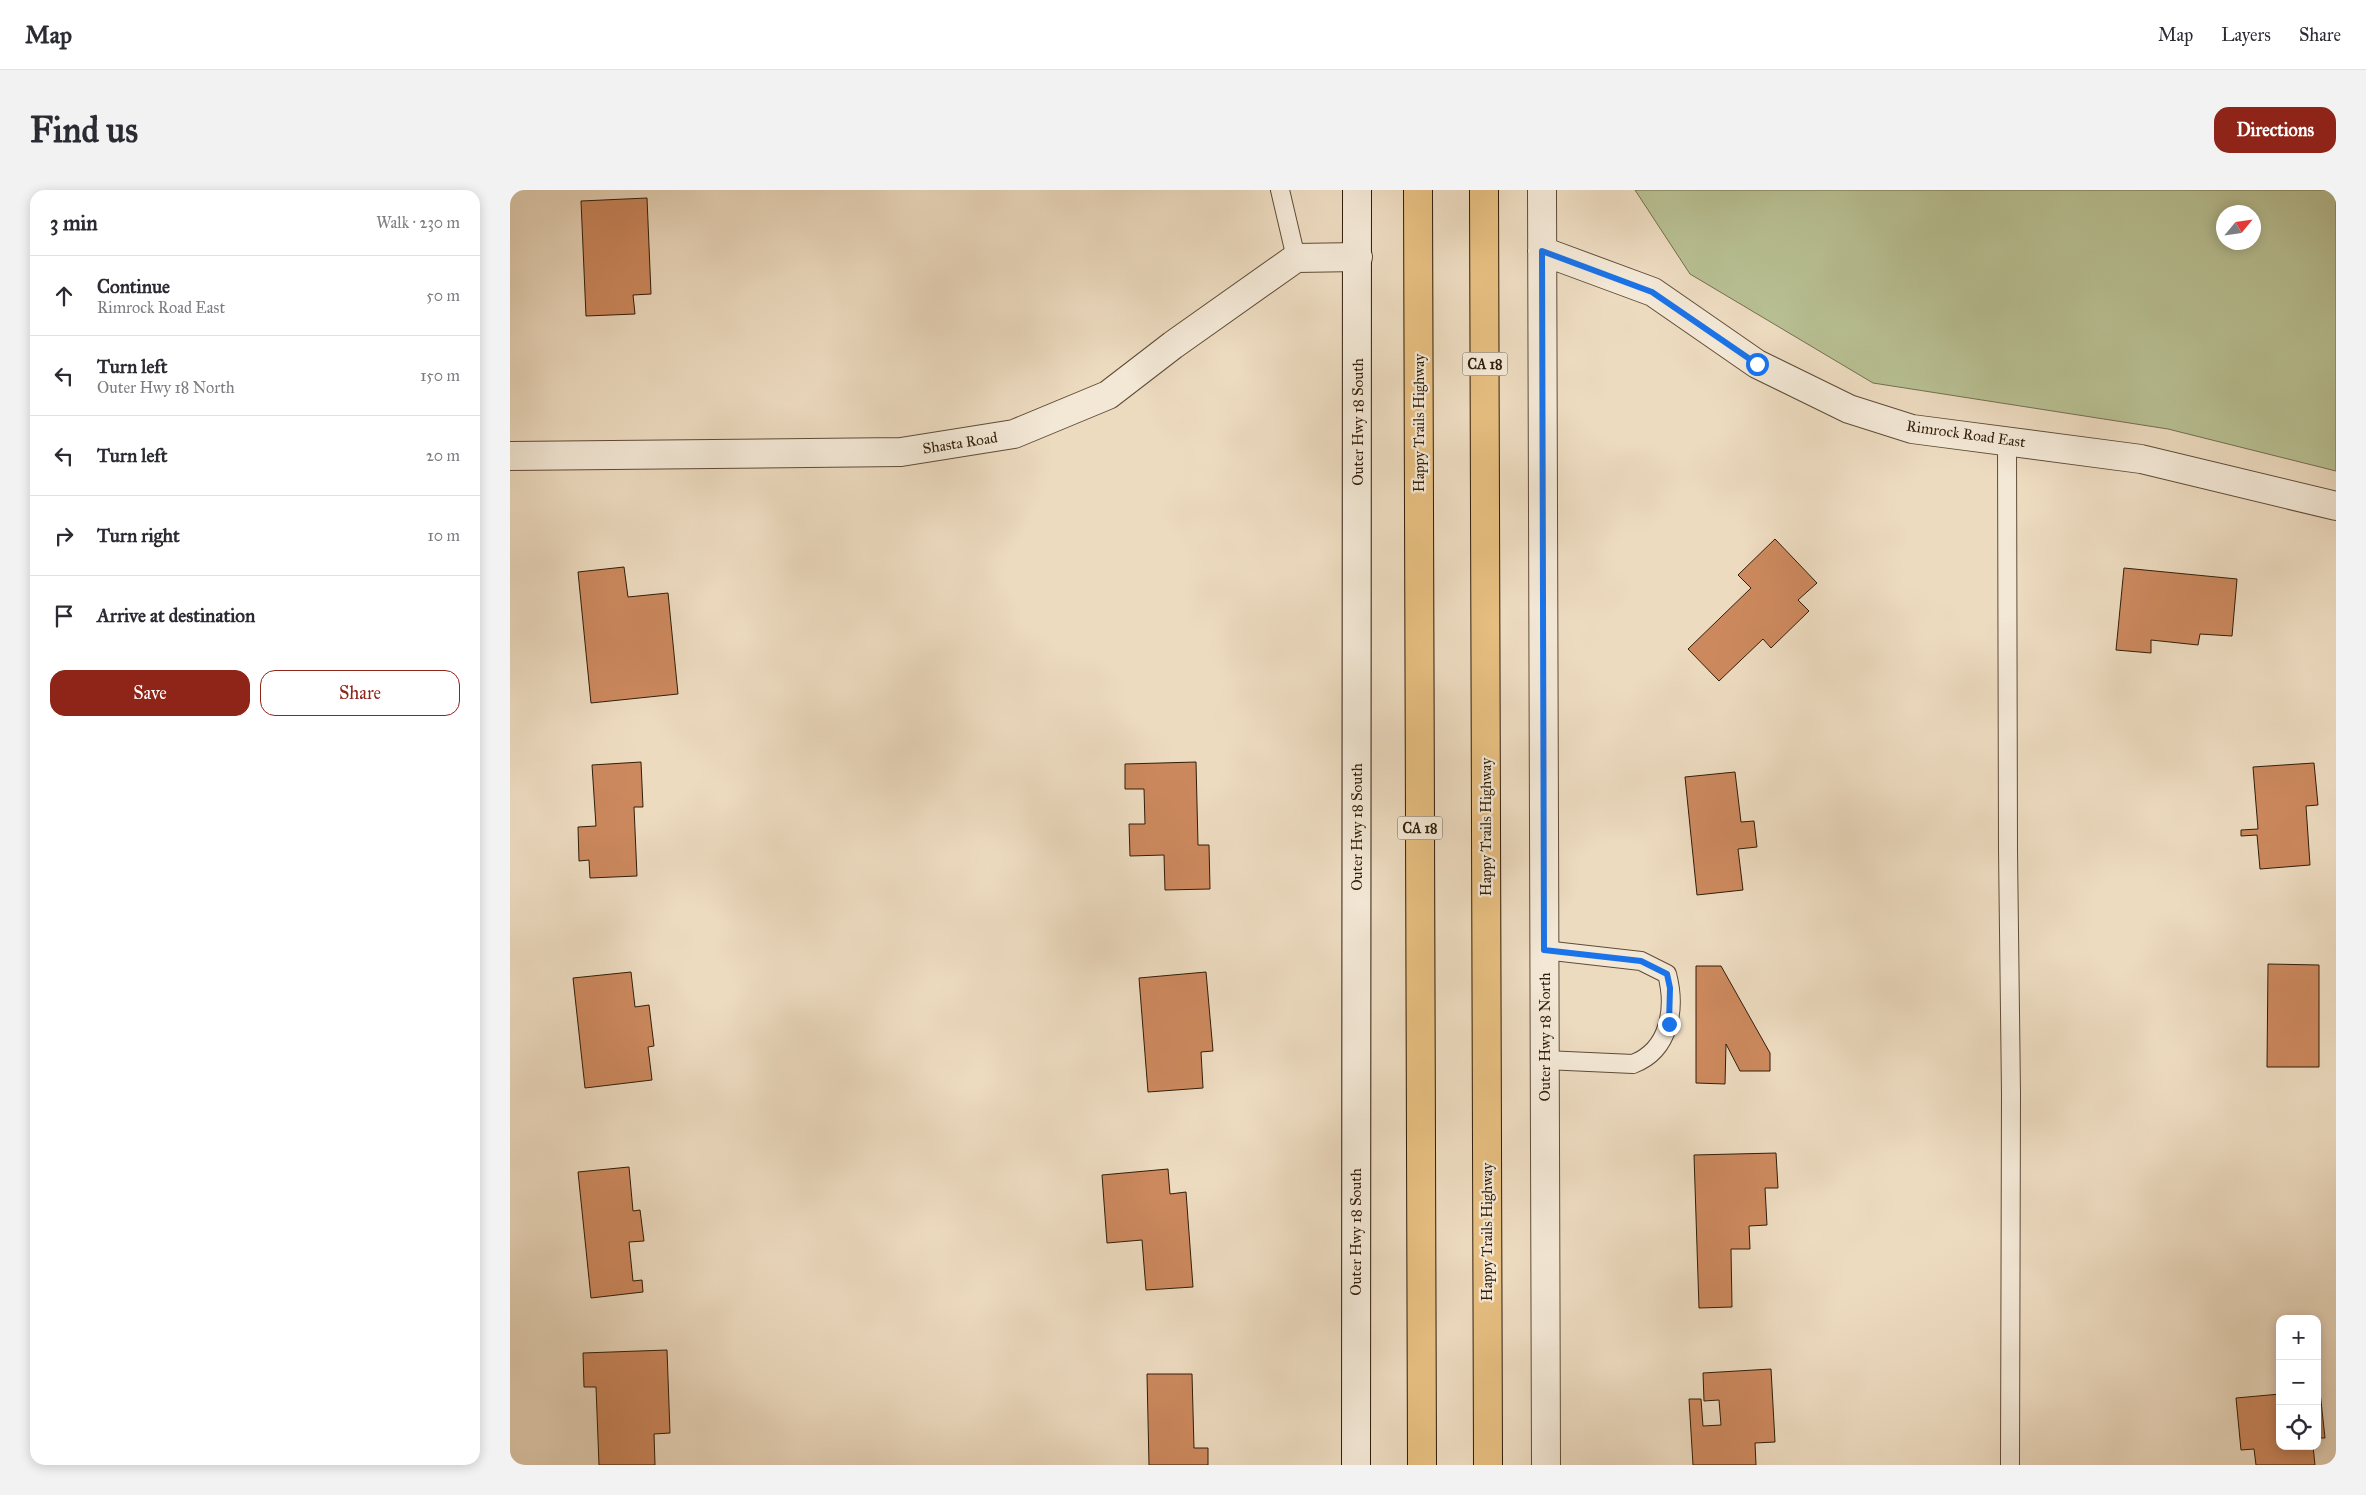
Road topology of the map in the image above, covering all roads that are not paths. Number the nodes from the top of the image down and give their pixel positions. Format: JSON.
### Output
{"nodes":[{"id":1,"x":1280,"y":190,"type":"edge"},
{"id":2,"x":1357,"y":190,"type":"edge"},
{"id":3,"x":1418,"y":190,"type":"edge"},
{"id":4,"x":1484,"y":190,"type":"edge"},
{"id":5,"x":1542,"y":190,"type":"edge"},
{"id":6,"x":1542,"y":251,"type":"junction"},
{"id":7,"x":1358,"y":257,"type":"junction"},
{"id":8,"x":1296,"y":258,"type":"junction"},
{"id":9,"x":2007,"y":440,"type":"junction"},
{"id":10,"x":510,"y":456,"type":"edge"},
{"id":11,"x":2336,"y":506,"type":"edge"},
{"id":12,"x":1544,"y":950,"type":"junction"},
{"id":13,"x":1545,"y":1060,"type":"junction"},
{"id":14,"x":1356,"y":1465,"type":"edge"},
{"id":15,"x":1422,"y":1465,"type":"edge"},
{"id":16,"x":1488,"y":1465,"type":"edge"},
{"id":17,"x":1546,"y":1465,"type":"edge"},
{"id":18,"x":2010,"y":1465,"type":"edge"}],
"edges":[{"from":1,"to":8,"type":"lane"},
{"from":2,"to":7,"type":"street","name":"Outer Hwy 18 South"},
{"from":3,"to":15,"type":"main road","name":"Happy Trails Highway","number":"CA 18"},
{"from":4,"to":16,"type":"main road","name":"Happy Trails Highway","number":"CA 18"},
{"from":5,"to":6,"type":"street","name":"Outer Hwy 18 North"},
{"from":6,"to":9,"type":"street","name":"Rimrock Road East"},
{"from":6,"to":12,"type":"street","name":"Outer Hwy 18 North"},
{"from":7,"to":8,"type":"street"},
{"from":7,"to":14,"type":"street","name":"Outer Hwy 18 South"},
{"from":8,"to":10,"type":"street","name":"Shasta Road"},
{"from":9,"to":11,"type":"street","name":"Rimrock Road East"},
{"from":9,"to":18,"type":"lane"},
{"from":12,"to":13,"type":"street","name":"Outer Hwy 18 North"},
{"from":12,"to":13,"type":"lane"},
{"from":13,"to":17,"type":"street","name":"Outer Hwy 18 North"}]}
